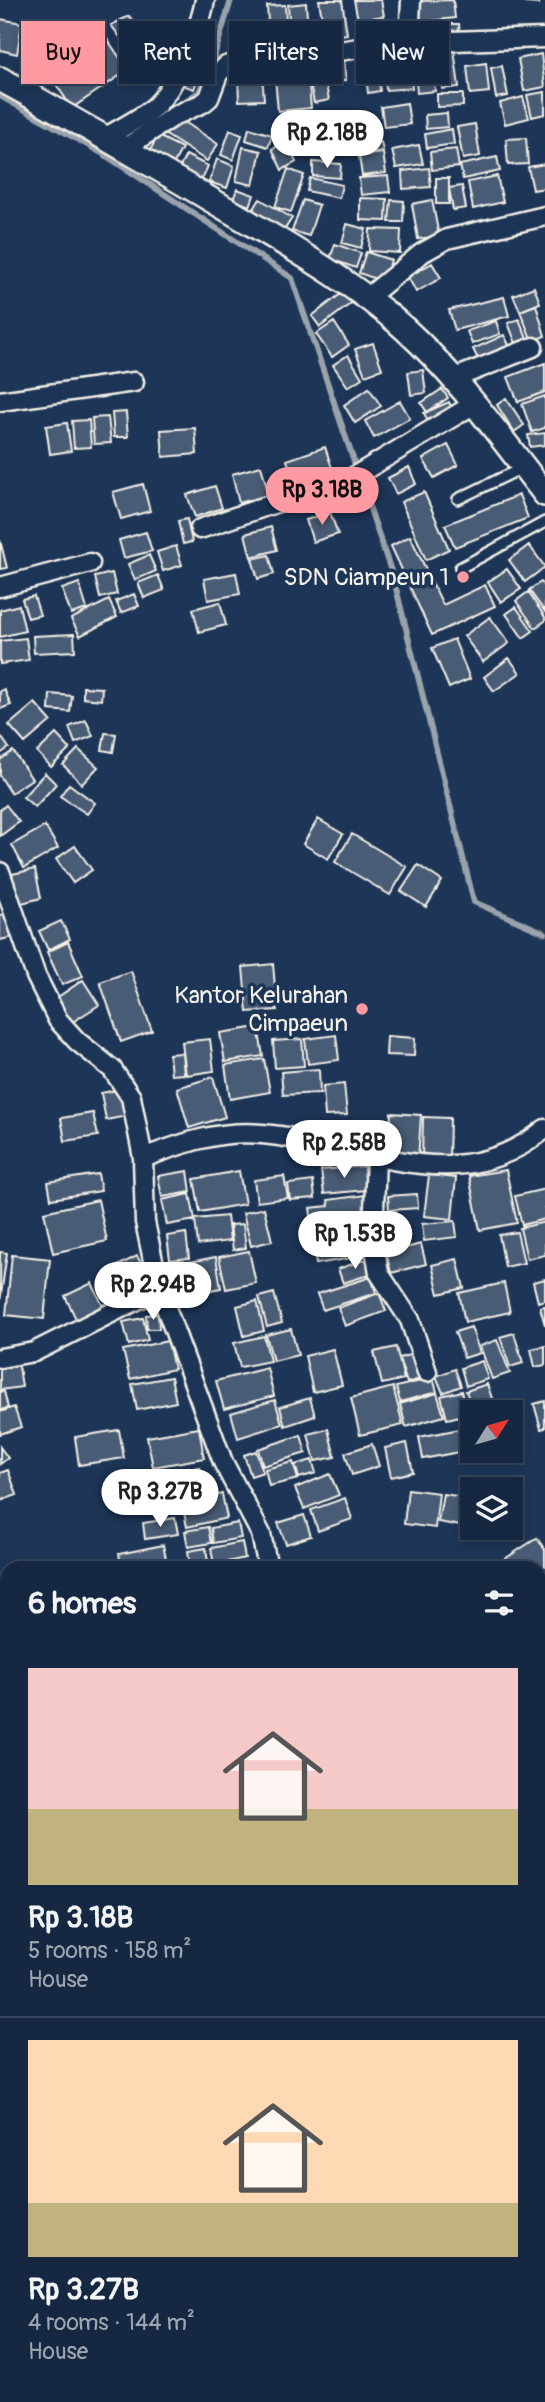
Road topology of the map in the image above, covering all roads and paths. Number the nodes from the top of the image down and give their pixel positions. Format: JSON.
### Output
{"nodes":[{"id":1,"x":205,"y":0,"type":"edge"},
{"id":2,"x":411,"y":0,"type":"edge"},
{"id":3,"x":410,"y":21,"type":"edge"},
{"id":4,"x":545,"y":38,"type":"edge"},
{"id":5,"x":449,"y":42,"type":"edge"},
{"id":6,"x":356,"y":50,"type":"edge"},
{"id":7,"x":0,"y":79,"type":"edge"},
{"id":8,"x":115,"y":143,"type":"junction"},
{"id":9,"x":545,"y":216,"type":"edge"},
{"id":10,"x":368,"y":298,"type":"junction"},
{"id":11,"x":533,"y":347,"type":"dead end"},
{"id":12,"x":455,"y":378,"type":"junction"},
{"id":13,"x":134,"y":382,"type":"dead end"},
{"id":14,"x":0,"y":401,"type":"edge"},
{"id":15,"x":476,"y":403,"type":"junction"},
{"id":16,"x":537,"y":479,"type":"edge"},
{"id":17,"x":458,"y":499,"type":"dead end"},
{"id":18,"x":545,"y":522,"type":"edge"},
{"id":19,"x":200,"y":529,"type":"dead end"},
{"id":20,"x":90,"y":563,"type":"dead end"},
{"id":21,"x":460,"y":568,"type":"dead end"},
{"id":22,"x":0,"y":587,"type":"edge"},
{"id":23,"x":0,"y":872,"type":"edge"},
{"id":24,"x":545,"y":1129,"type":"edge"},
{"id":25,"x":143,"y":1158,"type":"junction"},
{"id":26,"x":376,"y":1158,"type":"junction"},
{"id":27,"x":159,"y":1289,"type":"junction"},
{"id":28,"x":0,"y":1358,"type":"edge"},
{"id":29,"x":427,"y":1372,"type":"dead end"},
{"id":30,"x":267,"y":1561,"type":"edge"}],
"edges":[{"from":1,"to":8,"type":"street"},
{"from":2,"to":3,"type":"street"},
{"from":4,"to":5,"type":"street"},
{"from":6,"to":8,"type":"street"},
{"from":7,"to":8,"type":"main road"},
{"from":8,"to":10,"type":"main road"},
{"from":9,"to":10,"type":"street"},
{"from":10,"to":12,"type":"main road"},
{"from":11,"to":12,"type":"street"},
{"from":12,"to":15,"type":"main road"},
{"from":13,"to":14,"type":"street"},
{"from":15,"to":16,"type":"main road"},
{"from":15,"to":19,"type":"street"},
{"from":16,"to":17,"type":"lane"},
{"from":18,"to":21,"type":"lane"},
{"from":20,"to":22,"type":"street"},
{"from":23,"to":25,"type":"street"},
{"from":24,"to":26,"type":"street"},
{"from":25,"to":26,"type":"street"},
{"from":25,"to":27,"type":"street"},
{"from":26,"to":29,"type":"street"},
{"from":27,"to":28,"type":"street"},
{"from":27,"to":30,"type":"street"}]}
